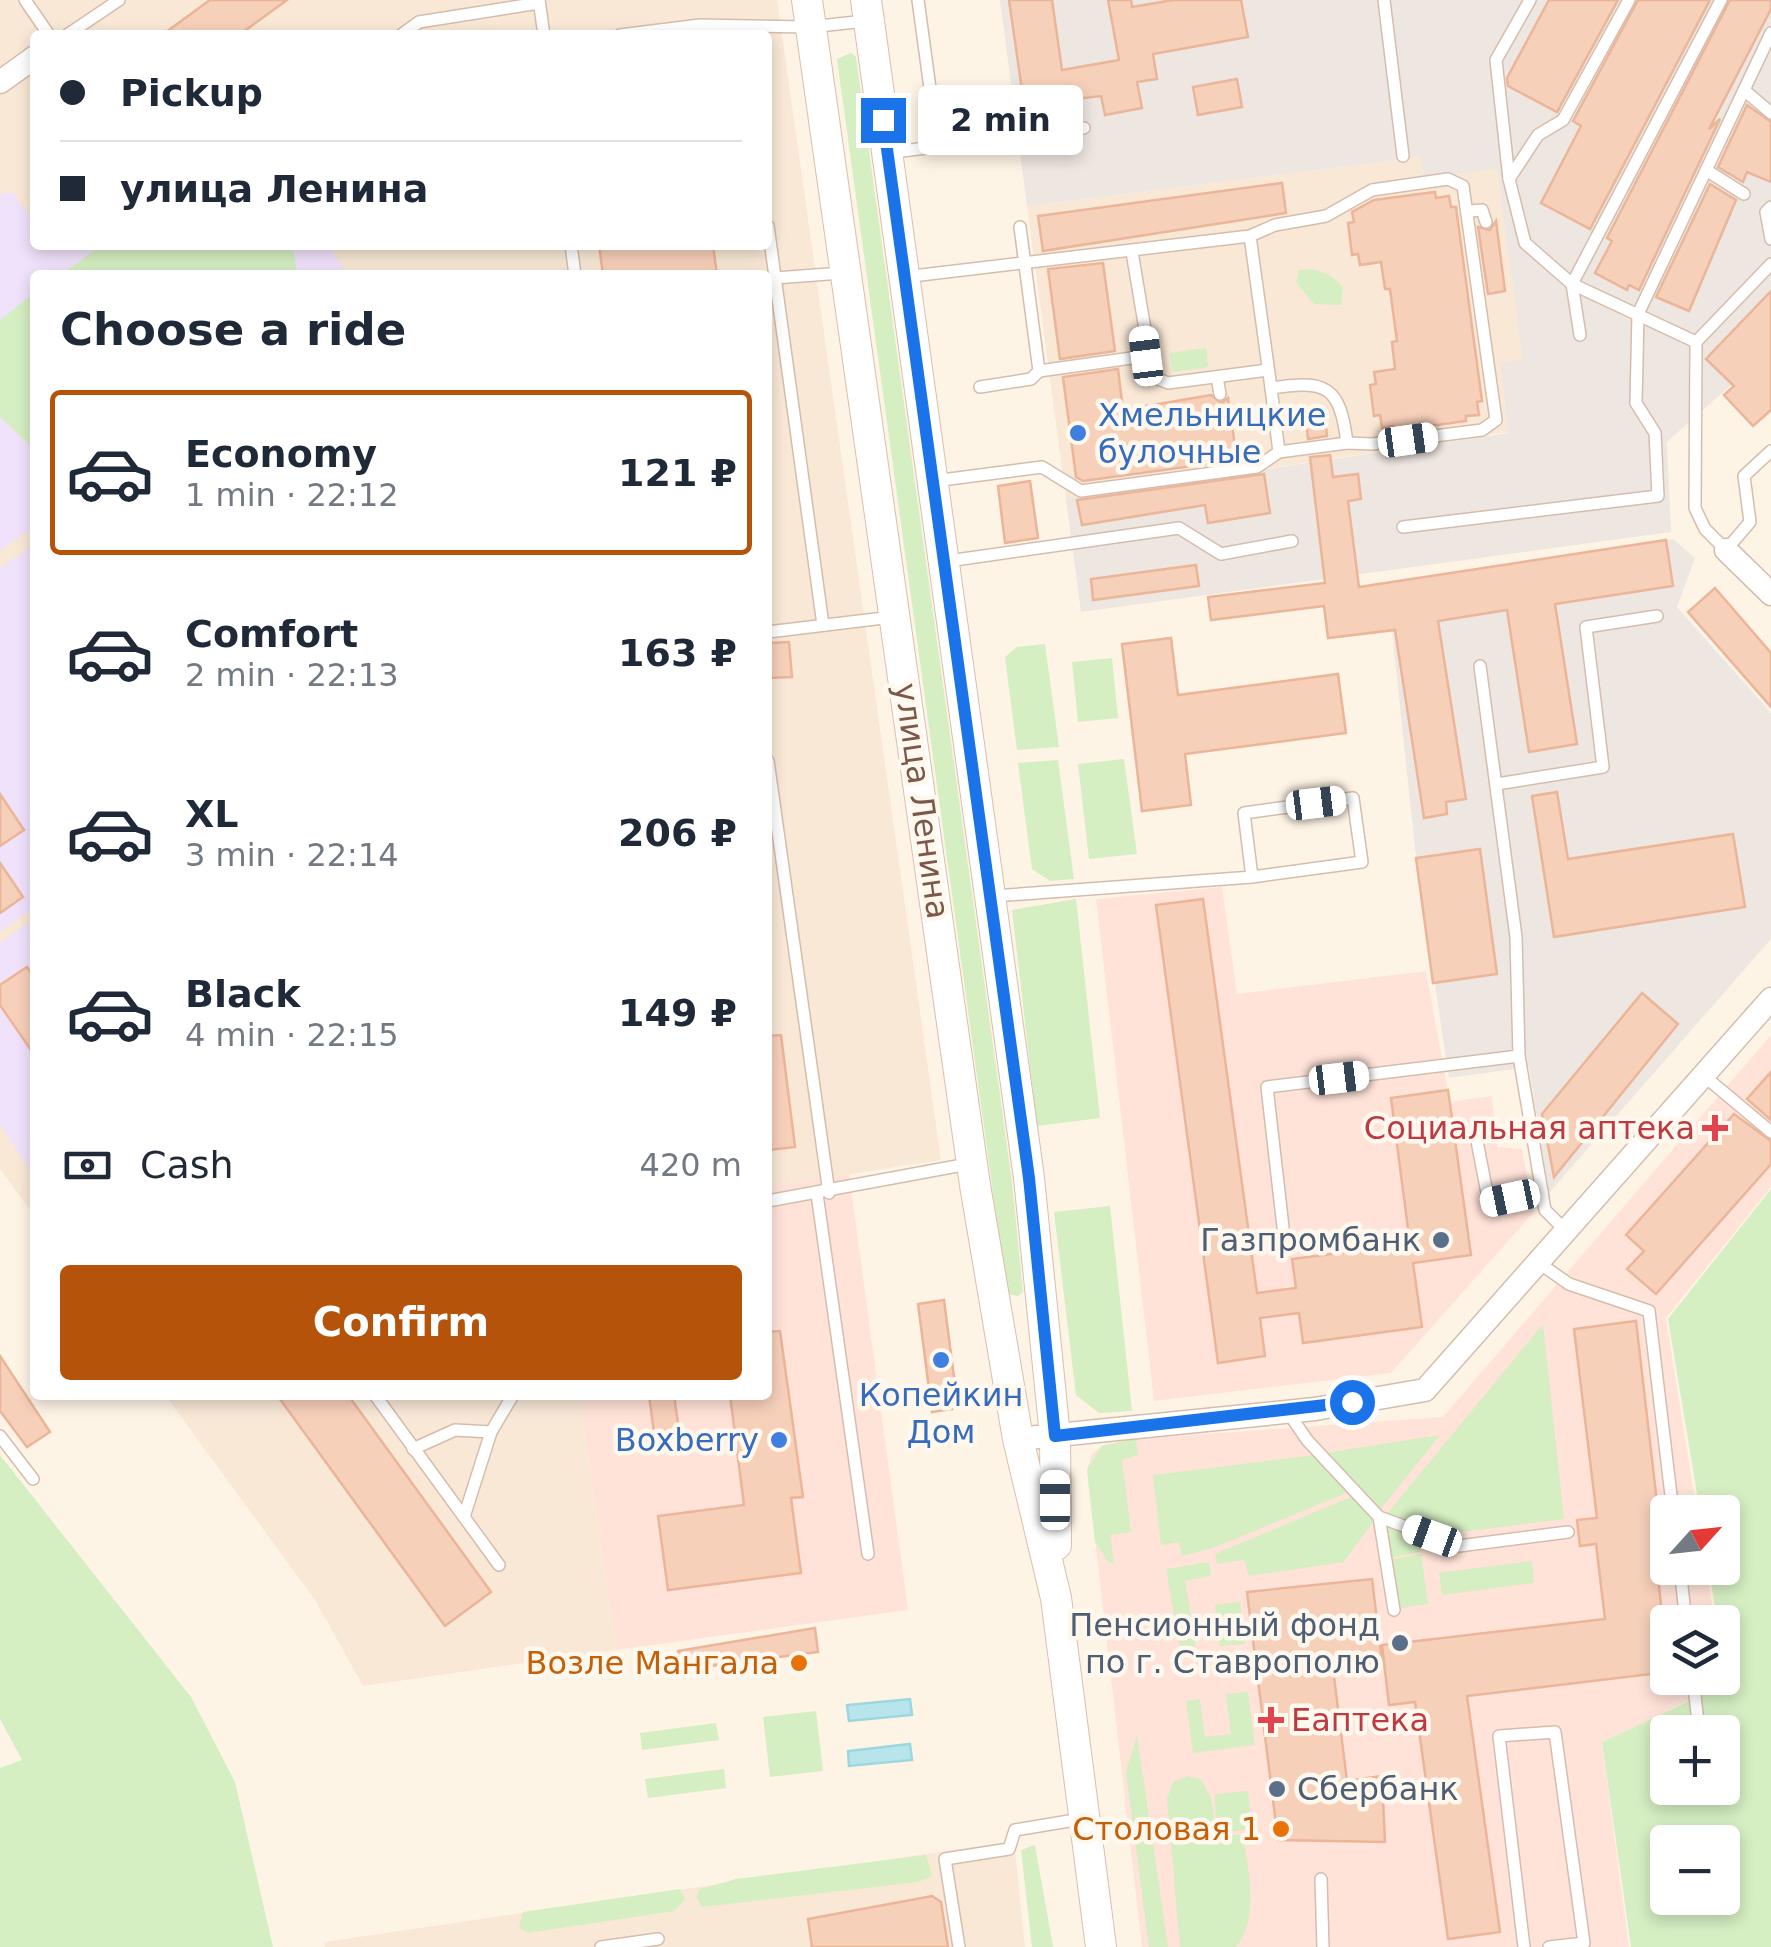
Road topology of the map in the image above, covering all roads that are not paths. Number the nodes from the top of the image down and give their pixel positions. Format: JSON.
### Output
{"nodes":[{"id":1,"x":25,"y":0,"type":"edge"},
{"id":2,"x":119,"y":0,"type":"edge"},
{"id":3,"x":918,"y":0,"type":"edge"},
{"id":4,"x":1384,"y":0,"type":"edge"},
{"id":5,"x":1530,"y":0,"type":"edge"},
{"id":6,"x":1629,"y":0,"type":"edge"},
{"id":7,"x":1721,"y":0,"type":"edge"},
{"id":8,"x":539,"y":2,"type":"edge"},
{"id":9,"x":867,"y":10,"type":"edge"},
{"id":10,"x":808,"y":14,"type":"edge"},
{"id":11,"x":46,"y":30,"type":"edge"},
{"id":12,"x":75,"y":30,"type":"edge"},
{"id":13,"x":408,"y":30,"type":"edge"},
{"id":14,"x":543,"y":30,"type":"edge"},
{"id":15,"x":660,"y":30,"type":"edge"},
{"id":16,"x":741,"y":30,"type":"edge"},
{"id":17,"x":1771,"y":33,"type":"edge"},
{"id":18,"x":30,"y":61,"type":"edge"},
{"id":19,"x":0,"y":82,"type":"edge"},
{"id":20,"x":1744,"y":90,"type":"junction"},
{"id":21,"x":1771,"y":113,"type":"edge"},
{"id":22,"x":1084,"y":128,"type":"dead end"},
{"id":23,"x":938,"y":147,"type":"junction"},
{"id":24,"x":888,"y":153,"type":"junction"},
{"id":25,"x":1403,"y":156,"type":"dead end"},
{"id":26,"x":1706,"y":170,"type":"junction"},
{"id":27,"x":1508,"y":179,"type":"junction"},
{"id":28,"x":1744,"y":194,"type":"dead end"},
{"id":29,"x":1771,"y":207,"type":"edge"},
{"id":30,"x":1470,"y":211,"type":"junction"},
{"id":31,"x":1486,"y":222,"type":"dead end"},
{"id":32,"x":1020,"y":226,"type":"dead end"},
{"id":33,"x":1250,"y":236,"type":"junction"},
{"id":34,"x":1771,"y":239,"type":"edge"},
{"id":35,"x":771,"y":250,"type":"edge"},
{"id":36,"x":1132,"y":252,"type":"junction"},
{"id":37,"x":1025,"y":263,"type":"junction"},
{"id":38,"x":1771,"y":264,"type":"edge"},
{"id":39,"x":846,"y":273,"type":"junction"},
{"id":40,"x":904,"y":277,"type":"junction"},
{"id":41,"x":775,"y":278,"type":"junction"},
{"id":42,"x":1572,"y":284,"type":"junction"},
{"id":43,"x":1638,"y":314,"type":"junction"},
{"id":44,"x":1580,"y":335,"type":"dead end"},
{"id":45,"x":1696,"y":342,"type":"junction"},
{"id":46,"x":1146,"y":356,"type":"junction"},
{"id":47,"x":1040,"y":370,"type":"junction"},
{"id":48,"x":1268,"y":370,"type":"junction"},
{"id":49,"x":1217,"y":377,"type":"junction"},
{"id":50,"x":980,"y":387,"type":"dead end"},
{"id":51,"x":1270,"y":388,"type":"junction"},
{"id":52,"x":1220,"y":394,"type":"dead end"},
{"id":53,"x":1347,"y":443,"type":"junction"},
{"id":54,"x":1771,"y":451,"type":"edge"},
{"id":55,"x":1280,"y":452,"type":"junction"},
{"id":56,"x":933,"y":482,"type":"junction"},
{"id":57,"x":1403,"y":526,"type":"dead end"},
{"id":58,"x":1292,"y":541,"type":"dead end"},
{"id":59,"x":1726,"y":550,"type":"junction"},
{"id":60,"x":944,"y":561,"type":"junction"},
{"id":61,"x":1771,"y":594,"type":"edge"},
{"id":62,"x":897,"y":616,"type":"junction"},
{"id":63,"x":1657,"y":616,"type":"dead end"},
{"id":64,"x":823,"y":626,"type":"junction"},
{"id":65,"x":772,"y":632,"type":"edge"},
{"id":66,"x":1480,"y":666,"type":"dead end"},
{"id":67,"x":1497,"y":784,"type":"junction"},
{"id":68,"x":772,"y":793,"type":"edge"},
{"id":69,"x":1252,"y":877,"type":"junction"},
{"id":70,"x":990,"y":896,"type":"junction"},
{"id":71,"x":1771,"y":1000,"type":"edge"},
{"id":72,"x":1519,"y":1056,"type":"junction"},
{"id":73,"x":1703,"y":1075,"type":"junction"},
{"id":74,"x":1476,"y":1131,"type":"dead end"},
{"id":75,"x":1771,"y":1132,"type":"edge"},
{"id":76,"x":972,"y":1164,"type":"junction"},
{"id":77,"x":1542,"y":1191,"type":"junction"},
{"id":78,"x":823,"y":1194,"type":"junction"},
{"id":79,"x":772,"y":1201,"type":"edge"},
{"id":80,"x":1283,"y":1227,"type":"dead end"},
{"id":81,"x":1567,"y":1232,"type":"junction"},
{"id":82,"x":1539,"y":1263,"type":"junction"},
{"id":83,"x":379,"y":1400,"type":"edge"},
{"id":84,"x":510,"y":1400,"type":"edge"},
{"id":85,"x":1288,"y":1412,"type":"junction"},
{"id":86,"x":491,"y":1432,"type":"junction"},
{"id":87,"x":0,"y":1436,"type":"edge"},
{"id":88,"x":1055,"y":1436,"type":"junction"},
{"id":89,"x":1018,"y":1440,"type":"junction"},
{"id":90,"x":413,"y":1449,"type":"junction"},
{"id":91,"x":33,"y":1479,"type":"dead end"},
{"id":92,"x":1671,"y":1495,"type":"edge"},
{"id":93,"x":464,"y":1517,"type":"junction"},
{"id":94,"x":1380,"y":1517,"type":"junction"},
{"id":95,"x":1568,"y":1532,"type":"dead end"},
{"id":96,"x":868,"y":1554,"type":"dead end"},
{"id":97,"x":499,"y":1566,"type":"dead end"},
{"id":98,"x":1056,"y":1598,"type":"junction"},
{"id":99,"x":1394,"y":1610,"type":"dead end"},
{"id":100,"x":1084,"y":1819,"type":"junction"},
{"id":101,"x":1321,"y":1880,"type":"dead end"},
{"id":102,"x":658,"y":1939,"type":"dead end"},
{"id":103,"x":601,"y":1947,"type":"edge"},
{"id":104,"x":959,"y":1947,"type":"edge"},
{"id":105,"x":1101,"y":1947,"type":"edge"},
{"id":106,"x":1323,"y":1947,"type":"edge"},
{"id":107,"x":1524,"y":1947,"type":"edge"},
{"id":108,"x":1549,"y":1947,"type":"edge"}],
"edges":[{"from":1,"to":11,"type":"lane"},
{"from":2,"to":12,"type":"lane"},
{"from":3,"to":23,"type":"lane"},
{"from":4,"to":25,"type":"lane"},
{"from":5,"to":27,"type":"lane"},
{"from":6,"to":27,"type":"lane"},
{"from":7,"to":42,"type":"lane"},
{"from":8,"to":13,"type":"lane"},
{"from":8,"to":14,"type":"lane"},
{"from":9,"to":10,"type":"lane"},
{"from":9,"to":24,"type":"main road","name":"улица Ленина"},
{"from":10,"to":16,"type":"lane"},
{"from":10,"to":39,"type":"main road","name":"улица Ленина"},
{"from":15,"to":16,"type":"lane"},
{"from":17,"to":20,"type":"lane"},
{"from":18,"to":19,"type":"street"},
{"from":20,"to":21,"type":"lane"},
{"from":20,"to":26,"type":"lane"},
{"from":22,"to":23,"type":"lane"},
{"from":23,"to":24,"type":"lane"},
{"from":24,"to":40,"type":"main road","name":"улица Ленина"},
{"from":26,"to":28,"type":"lane"},
{"from":26,"to":43,"type":"lane"},
{"from":27,"to":42,"type":"lane"},
{"from":29,"to":34,"type":"lane"},
{"from":30,"to":31,"type":"lane"},
{"from":30,"to":33,"type":"lane"},
{"from":30,"to":53,"type":"lane"},
{"from":32,"to":37,"type":"lane"},
{"from":33,"to":36,"type":"lane"},
{"from":33,"to":48,"type":"lane"},
{"from":35,"to":41,"type":"lane"},
{"from":36,"to":37,"type":"lane"},
{"from":36,"to":46,"type":"lane"},
{"from":37,"to":40,"type":"lane"},
{"from":37,"to":47,"type":"lane"},
{"from":38,"to":45,"type":"lane"},
{"from":39,"to":41,"type":"lane"},
{"from":39,"to":62,"type":"main road","name":"улица Ленина"},
{"from":40,"to":56,"type":"main road","name":"улица Ленина"},
{"from":41,"to":64,"type":"lane"},
{"from":42,"to":43,"type":"lane"},
{"from":42,"to":44,"type":"lane"},
{"from":43,"to":45,"type":"lane"},
{"from":43,"to":57,"type":"lane"},
{"from":45,"to":59,"type":"lane"},
{"from":46,"to":47,"type":"lane"},
{"from":46,"to":49,"type":"lane"},
{"from":47,"to":50,"type":"lane"},
{"from":48,"to":49,"type":"lane"},
{"from":48,"to":51,"type":"lane"},
{"from":49,"to":52,"type":"lane"},
{"from":51,"to":53,"type":"lane"},
{"from":51,"to":55,"type":"lane"},
{"from":53,"to":55,"type":"lane"},
{"from":54,"to":59,"type":"lane"},
{"from":55,"to":56,"type":"lane"},
{"from":56,"to":60,"type":"main road","name":"улица Ленина"},
{"from":58,"to":60,"type":"lane"},
{"from":59,"to":61,"type":"street"},
{"from":60,"to":70,"type":"main road","name":"улица Ленина"},
{"from":62,"to":64,"type":"lane"},
{"from":62,"to":76,"type":"main road","name":"улица Ленина"},
{"from":63,"to":67,"type":"lane"},
{"from":64,"to":65,"type":"lane"},
{"from":66,"to":67,"type":"lane"},
{"from":67,"to":72,"type":"lane"},
{"from":68,"to":78,"type":"lane"},
{"from":69,"to":69,"type":"lane"},
{"from":69,"to":70,"type":"lane"},
{"from":70,"to":88,"type":"main road","name":"улица Ленина"},
{"from":71,"to":73,"type":"street"},
{"from":72,"to":77,"type":"lane"},
{"from":72,"to":80,"type":"lane"},
{"from":73,"to":75,"type":"lane"},
{"from":73,"to":81,"type":"street"},
{"from":74,"to":77,"type":"lane"},
{"from":76,"to":78,"type":"lane"},
{"from":76,"to":89,"type":"main road","name":"улица Ленина"},
{"from":77,"to":81,"type":"lane"},
{"from":78,"to":79,"type":"lane"},
{"from":78,"to":96,"type":"lane"},
{"from":81,"to":82,"type":"street"},
{"from":82,"to":85,"type":"street"},
{"from":82,"to":92,"type":"lane"},
{"from":83,"to":90,"type":"lane"},
{"from":84,"to":86,"type":"lane"},
{"from":85,"to":88,"type":"street"},
{"from":85,"to":94,"type":"lane"},
{"from":86,"to":90,"type":"lane"},
{"from":86,"to":93,"type":"lane"},
{"from":87,"to":91,"type":"lane"},
{"from":88,"to":89,"type":"street"},
{"from":88,"to":98,"type":"main road","name":"улица Ленина"},
{"from":89,"to":98,"type":"main road","name":"улица Ленина"},
{"from":90,"to":93,"type":"lane"},
{"from":93,"to":97,"type":"lane"},
{"from":94,"to":95,"type":"lane"},
{"from":94,"to":99,"type":"lane"},
{"from":98,"to":100,"type":"main road","name":"улица Ленина"},
{"from":100,"to":104,"type":"lane"},
{"from":100,"to":105,"type":"main road","name":"улица Ленина"},
{"from":101,"to":106,"type":"lane"},
{"from":102,"to":103,"type":"lane"},
{"from":107,"to":108,"type":"lane"}]}
